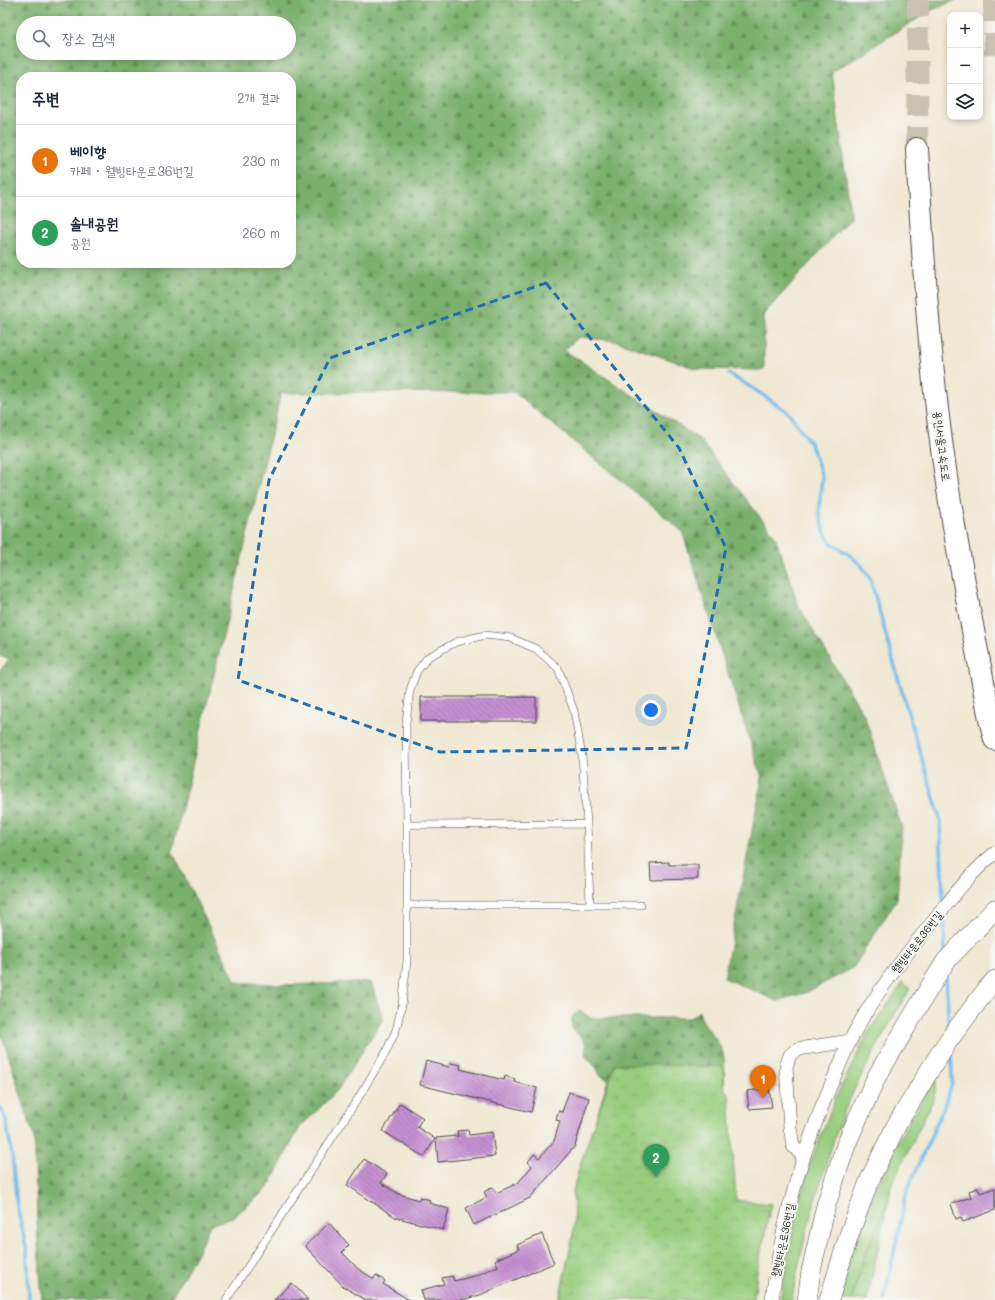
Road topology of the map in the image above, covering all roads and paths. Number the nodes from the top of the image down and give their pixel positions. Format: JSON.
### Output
{"nodes":[{"id":1,"x":917,"y":149,"type":"tunnel mouth"},
{"id":2,"x":992,"y":729,"type":"edge"},
{"id":3,"x":587,"y":824,"type":"junction"},
{"id":4,"x":407,"y":825,"type":"junction"},
{"id":5,"x":995,"y":853,"type":"edge"},
{"id":6,"x":590,"y":904,"type":"junction"},
{"id":7,"x":408,"y":905,"type":"junction"},
{"id":8,"x":641,"y":905,"type":"dead end"},
{"id":9,"x":995,"y":909,"type":"edge"},
{"id":10,"x":991,"y":985,"type":"edge"},
{"id":11,"x":850,"y":1041,"type":"junction"},
{"id":12,"x":803,"y":1158,"type":"junction"},
{"id":13,"x":226,"y":1300,"type":"edge"},
{"id":14,"x":772,"y":1300,"type":"edge"},
{"id":15,"x":807,"y":1300,"type":"edge"},
{"id":16,"x":829,"y":1300,"type":"edge"}],
"edges":[{"from":1,"to":2,"type":"highway","name":"용인서울고속도로"},
{"from":3,"to":4,"type":"lane"},
{"from":3,"to":4,"type":"lane"},
{"from":3,"to":6,"type":"lane"},
{"from":4,"to":7,"type":"lane"},
{"from":5,"to":11,"type":"street","name":"웰빙타운로36번길"},
{"from":6,"to":7,"type":"lane"},
{"from":6,"to":8,"type":"lane"},
{"from":7,"to":13,"type":"lane"},
{"from":9,"to":15,"type":"main road"},
{"from":10,"to":16,"type":"main road"},
{"from":11,"to":12,"type":"street","name":"웰빙타운로36번길"},
{"from":11,"to":12,"type":"street"},
{"from":12,"to":14,"type":"street","name":"웰빙타운로36번길"}]}
